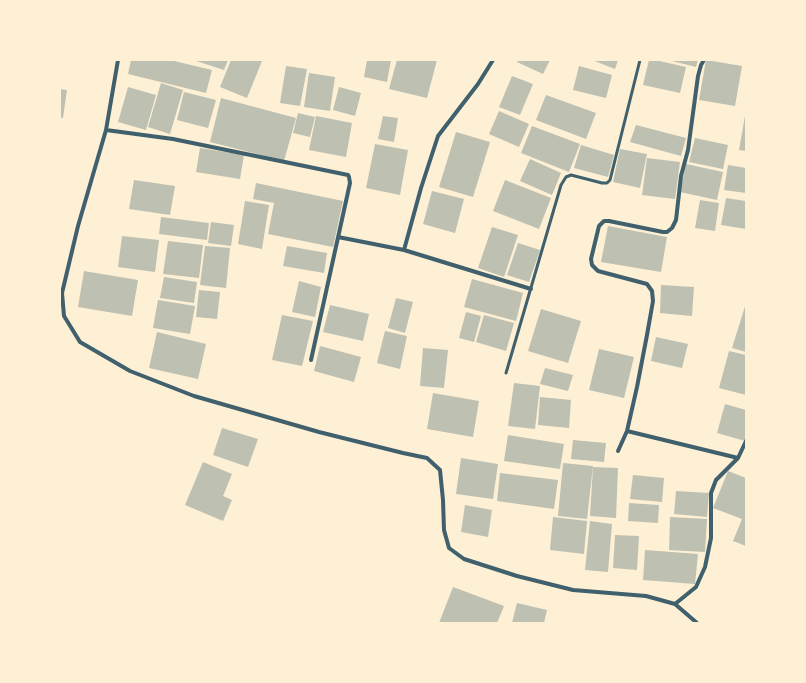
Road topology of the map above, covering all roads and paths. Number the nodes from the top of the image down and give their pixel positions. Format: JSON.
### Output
{"nodes":[{"id":1,"x":118,"y":60,"type":"edge"},
{"id":2,"x":493,"y":60,"type":"edge"},
{"id":3,"x":640,"y":60,"type":"edge"},
{"id":4,"x":704,"y":60,"type":"edge"},
{"id":5,"x":106,"y":130,"type":"junction"},
{"id":6,"x":338,"y":237,"type":"junction"},
{"id":7,"x":404,"y":250,"type":"junction"},
{"id":8,"x":531,"y":289,"type":"junction"},
{"id":9,"x":311,"y":360,"type":"dead end"},
{"id":10,"x":506,"y":373,"type":"dead end"},
{"id":11,"x":627,"y":431,"type":"junction"},
{"id":12,"x":746,"y":441,"type":"edge"},
{"id":13,"x":618,"y":452,"type":"dead end"},
{"id":14,"x":738,"y":458,"type":"junction"},
{"id":15,"x":675,"y":604,"type":"junction"},
{"id":16,"x":697,"y":623,"type":"edge"}],
"edges":[{"from":1,"to":5,"type":"street"},
{"from":2,"to":7,"type":"street"},
{"from":3,"to":8,"type":"lane"},
{"from":4,"to":11,"type":"street"},
{"from":5,"to":6,"type":"street"},
{"from":5,"to":15,"type":"street"},
{"from":6,"to":7,"type":"street"},
{"from":6,"to":9,"type":"street"},
{"from":7,"to":8,"type":"street"},
{"from":8,"to":10,"type":"lane"},
{"from":11,"to":13,"type":"street"},
{"from":11,"to":14,"type":"street"},
{"from":12,"to":14,"type":"street"},
{"from":14,"to":15,"type":"street"},
{"from":15,"to":16,"type":"street"}]}
